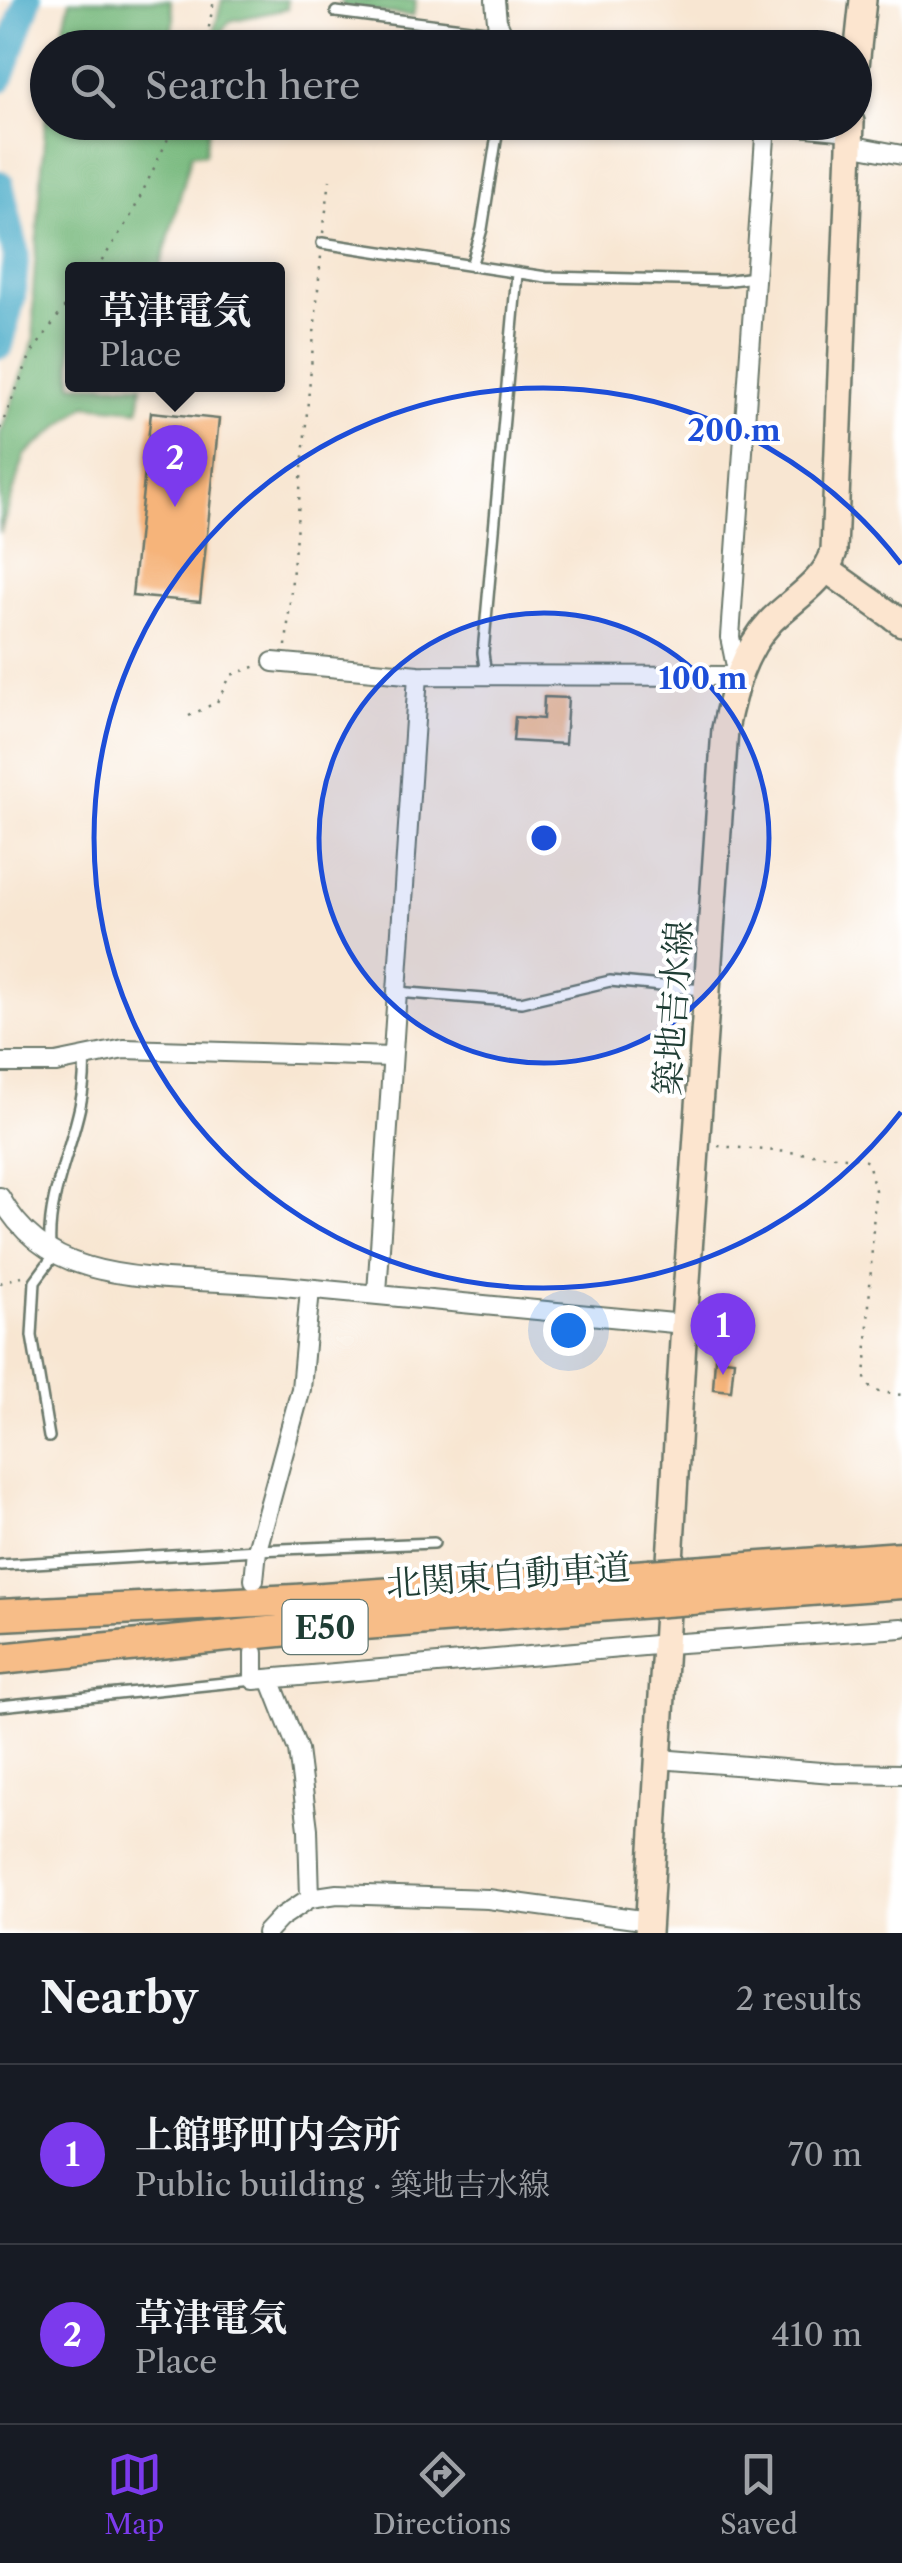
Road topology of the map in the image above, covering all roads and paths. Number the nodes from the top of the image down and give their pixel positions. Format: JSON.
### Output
{"nodes":[{"id":1,"x":214,"y":0,"type":"edge"},
{"id":2,"x":496,"y":0,"type":"edge"},
{"id":3,"x":863,"y":0,"type":"edge"},
{"id":4,"x":336,"y":12,"type":"dead end"},
{"id":5,"x":208,"y":30,"type":"edge"},
{"id":6,"x":445,"y":30,"type":"edge"},
{"id":7,"x":503,"y":30,"type":"edge"},
{"id":8,"x":860,"y":30,"type":"edge"},
{"id":9,"x":167,"y":140,"type":"edge"},
{"id":10,"x":497,"y":140,"type":"edge"},
{"id":11,"x":765,"y":140,"type":"edge"},
{"id":12,"x":850,"y":140,"type":"edge"},
{"id":13,"x":867,"y":140,"type":"edge"},
{"id":14,"x":902,"y":155,"type":"edge"},
{"id":15,"x":330,"y":180,"type":"dead end"},
{"id":16,"x":322,"y":242,"type":"junction"},
{"id":17,"x":101,"y":262,"type":"edge"},
{"id":18,"x":471,"y":266,"type":"junction"},
{"id":19,"x":517,"y":274,"type":"junction"},
{"id":20,"x":754,"y":277,"type":"junction"},
{"id":21,"x":65,"y":307,"type":"edge"},
{"id":22,"x":0,"y":429,"type":"edge"},
{"id":23,"x":826,"y":569,"type":"junction"},
{"id":24,"x":902,"y":623,"type":"edge"},
{"id":25,"x":279,"y":662,"type":"junction"},
{"id":26,"x":418,"y":675,"type":"junction"},
{"id":27,"x":486,"y":676,"type":"junction"},
{"id":28,"x":738,"y":676,"type":"junction"},
{"id":29,"x":189,"y":716,"type":"dead end"},
{"id":30,"x":397,"y":992,"type":"junction"},
{"id":31,"x":709,"y":992,"type":"junction"},
{"id":32,"x":84,"y":1057,"type":"junction"},
{"id":33,"x":392,"y":1057,"type":"junction"},
{"id":34,"x":0,"y":1062,"type":"edge"},
{"id":35,"x":698,"y":1144,"type":"junction"},
{"id":36,"x":0,"y":1197,"type":"edge"},
{"id":37,"x":53,"y":1252,"type":"junction"},
{"id":38,"x":40,"y":1271,"type":"junction"},
{"id":39,"x":0,"y":1283,"type":"edge"},
{"id":40,"x":310,"y":1289,"type":"junction"},
{"id":41,"x":378,"y":1294,"type":"junction"},
{"id":42,"x":684,"y":1324,"type":"junction"},
{"id":43,"x":902,"y":1394,"type":"edge"},
{"id":44,"x":49,"y":1437,"type":"dead end"},
{"id":45,"x":434,"y":1544,"type":"dead end"},
{"id":46,"x":258,"y":1550,"type":"junction"},
{"id":47,"x":902,"y":1557,"type":"edge"},
{"id":48,"x":0,"y":1566,"type":"edge"},
{"id":49,"x":254,"y":1580,"type":"dead end"},
{"id":50,"x":902,"y":1583,"type":"edge"},
{"id":51,"x":691,"y":1585,"type":"junction"},
{"id":52,"x":650,"y":1588,"type":"junction"},
{"id":53,"x":0,"y":1615,"type":"edge"},
{"id":54,"x":902,"y":1628,"type":"edge"},
{"id":55,"x":667,"y":1644,"type":"junction"},
{"id":56,"x":254,"y":1653,"type":"dead end"},
{"id":57,"x":0,"y":1659,"type":"edge"},
{"id":58,"x":262,"y":1679,"type":"junction"},
{"id":59,"x":0,"y":1706,"type":"edge"},
{"id":60,"x":659,"y":1760,"type":"junction"},
{"id":61,"x":902,"y":1774,"type":"edge"},
{"id":62,"x":310,"y":1898,"type":"junction"},
{"id":63,"x":649,"y":1927,"type":"edge"},
{"id":64,"x":266,"y":1933,"type":"edge"}],
"edges":[{"from":1,"to":5,"type":"path"},
{"from":2,"to":7,"type":"street"},
{"from":3,"to":8,"type":"main road"},
{"from":4,"to":6,"type":"lane"},
{"from":9,"to":17,"type":"path"},
{"from":10,"to":18,"type":"lane"},
{"from":11,"to":20,"type":"street"},
{"from":12,"to":23,"type":"main road"},
{"from":13,"to":14,"type":"street"},
{"from":15,"to":16,"type":"path"},
{"from":16,"to":18,"type":"lane"},
{"from":16,"to":25,"type":"path"},
{"from":18,"to":19,"type":"lane"},
{"from":19,"to":20,"type":"lane"},
{"from":19,"to":27,"type":"lane"},
{"from":20,"to":28,"type":"street"},
{"from":21,"to":22,"type":"path"},
{"from":23,"to":24,"type":"main road"},
{"from":23,"to":28,"type":"main road","name":"築地吉水線"},
{"from":25,"to":26,"type":"street"},
{"from":25,"to":29,"type":"path"},
{"from":26,"to":27,"type":"street"},
{"from":26,"to":30,"type":"street"},
{"from":27,"to":28,"type":"street"},
{"from":28,"to":31,"type":"main road","name":"築地吉水線"},
{"from":30,"to":31,"type":"lane"},
{"from":30,"to":33,"type":"street"},
{"from":31,"to":35,"type":"main road","name":"築地吉水線"},
{"from":32,"to":33,"type":"street"},
{"from":32,"to":34,"type":"street"},
{"from":32,"to":37,"type":"lane"},
{"from":33,"to":41,"type":"street"},
{"from":35,"to":42,"type":"main road","name":"築地吉水線"},
{"from":35,"to":43,"type":"path"},
{"from":36,"to":37,"type":"street"},
{"from":37,"to":38,"type":"lane"},
{"from":37,"to":40,"type":"street"},
{"from":38,"to":39,"type":"path"},
{"from":38,"to":44,"type":"lane"},
{"from":40,"to":41,"type":"street"},
{"from":40,"to":46,"type":"street"},
{"from":41,"to":42,"type":"street"},
{"from":42,"to":55,"type":"main road","name":"築地吉水線"},
{"from":45,"to":46,"type":"lane"},
{"from":46,"to":48,"type":"lane"},
{"from":46,"to":49,"type":"street"},
{"from":47,"to":51,"type":"highway","name":"北関東自動車道","number":"E50"},
{"from":50,"to":51,"type":"highway","name":"北関東自動車道","number":"E50"},
{"from":51,"to":52,"type":"highway","name":"北関東自動車道","number":"E50","bridge":true},
{"from":52,"to":53,"type":"highway","name":"北関東自動車道","number":"E50"},
{"from":52,"to":57,"type":"highway","name":"北関東自動車道","number":"E50"},
{"from":54,"to":55,"type":"street"},
{"from":55,"to":58,"type":"street"},
{"from":55,"to":60,"type":"main road","name":"築地吉水線"},
{"from":56,"to":58,"type":"street"},
{"from":58,"to":59,"type":"lane"},
{"from":58,"to":62,"type":"street"},
{"from":60,"to":61,"type":"street"},
{"from":60,"to":63,"type":"main road","name":"築地吉水線"},
{"from":62,"to":63,"type":"street"},
{"from":62,"to":64,"type":"street"}]}
